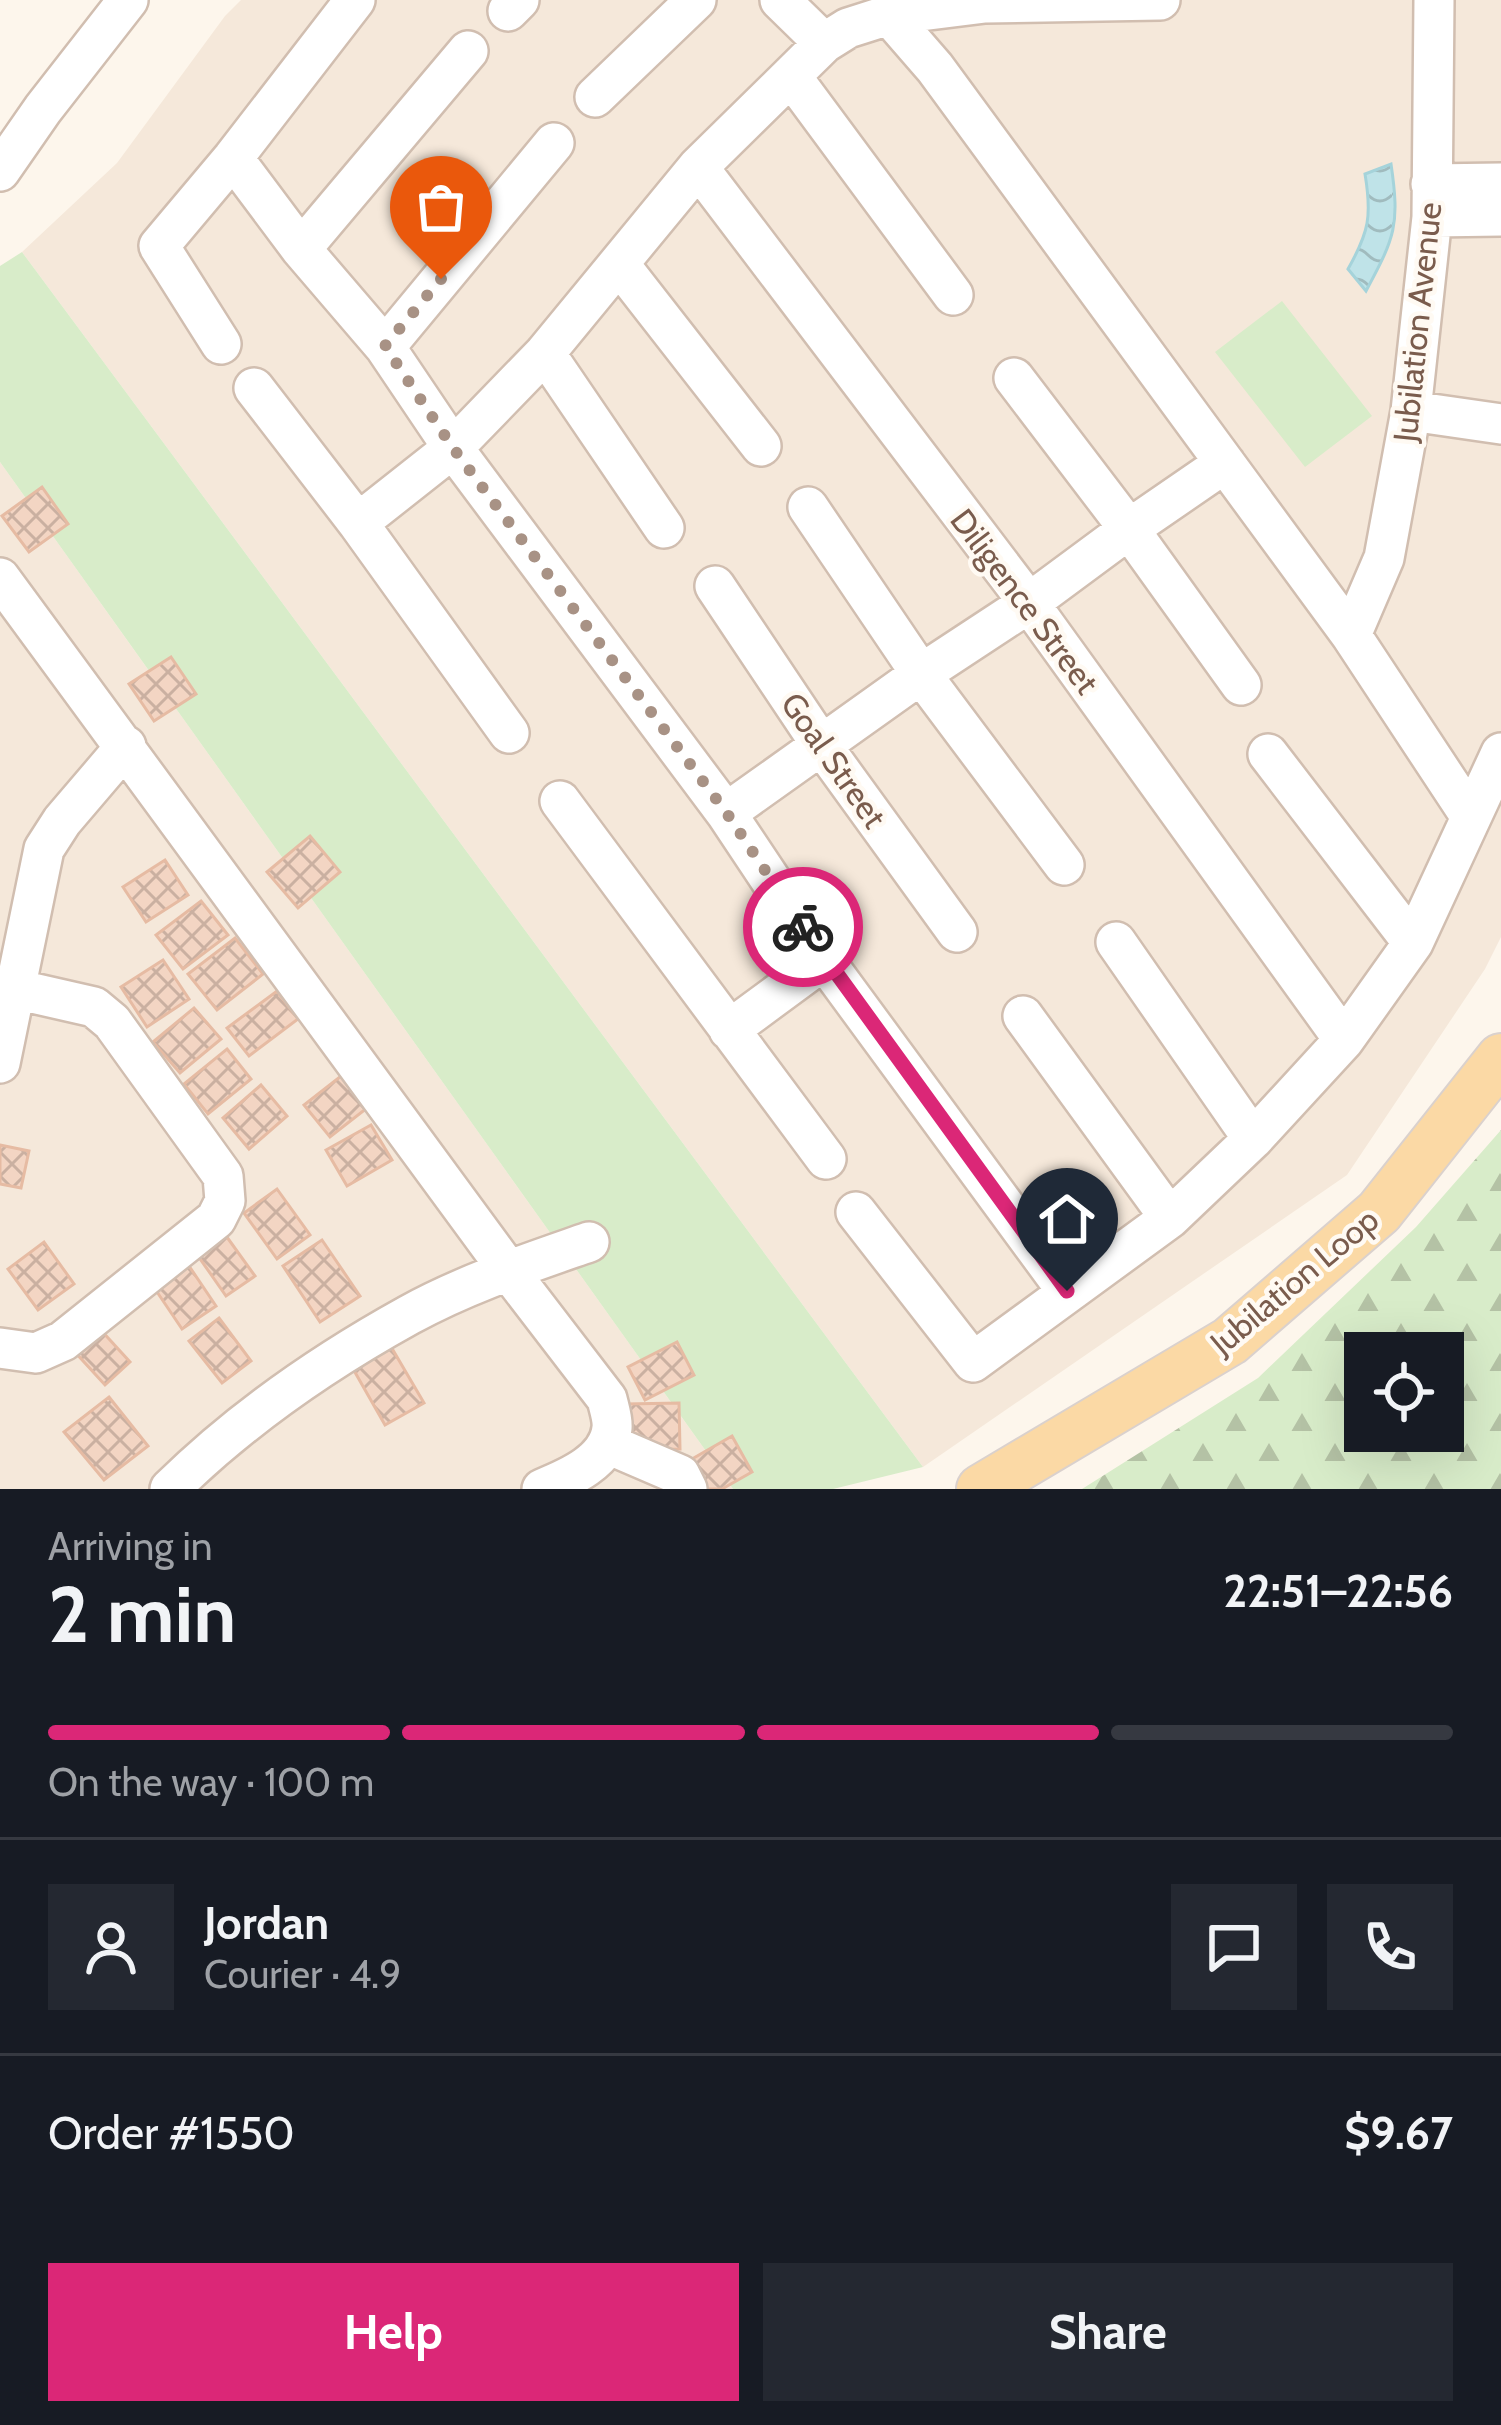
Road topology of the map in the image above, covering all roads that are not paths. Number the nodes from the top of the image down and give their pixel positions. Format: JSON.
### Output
{"nodes":[{"id":1,"x":128,"y":0,"type":"edge"},
{"id":2,"x":356,"y":0,"type":"edge"},
{"id":3,"x":696,"y":0,"type":"edge"},
{"id":4,"x":780,"y":0,"type":"edge"},
{"id":5,"x":1160,"y":0,"type":"edge"},
{"id":6,"x":1434,"y":0,"type":"edge"},
{"id":7,"x":985,"y":1,"type":"edge"},
{"id":8,"x":1114,"y":1,"type":"edge"},
{"id":9,"x":890,"y":15,"type":"junction"},
{"id":10,"x":824,"y":43,"type":"junction"},
{"id":11,"x":468,"y":51,"type":"dead end"},
{"id":12,"x":791,"y":76,"type":"junction"},
{"id":13,"x":595,"y":97,"type":"dead end"},
{"id":14,"x":554,"y":143,"type":"dead end"},
{"id":15,"x":233,"y":158,"type":"junction"},
{"id":16,"x":698,"y":167,"type":"junction"},
{"id":17,"x":0,"y":171,"type":"edge"},
{"id":18,"x":1501,"y":183,"type":"edge"},
{"id":19,"x":1431,"y":200,"type":"junction"},
{"id":20,"x":1501,"y":216,"type":"edge"},
{"id":21,"x":301,"y":249,"type":"junction"},
{"id":22,"x":619,"y":264,"type":"junction"},
{"id":23,"x":953,"y":295,"type":"dead end"},
{"id":24,"x":221,"y":344,"type":"dead end"},
{"id":25,"x":385,"y":346,"type":"junction"},
{"id":26,"x":545,"y":353,"type":"junction"},
{"id":27,"x":1014,"y":378,"type":"dead end"},
{"id":28,"x":254,"y":388,"type":"dead end"},
{"id":29,"x":1411,"y":411,"type":"junction"},
{"id":30,"x":1501,"y":424,"type":"edge"},
{"id":31,"x":761,"y":446,"type":"dead end"},
{"id":32,"x":453,"y":448,"type":"junction"},
{"id":33,"x":1225,"y":463,"type":"junction"},
{"id":34,"x":808,"y":507,"type":"dead end"},
{"id":35,"x":358,"y":523,"type":"junction"},
{"id":36,"x":664,"y":528,"type":"dead end"},
{"id":37,"x":1129,"y":529,"type":"junction"},
{"id":38,"x":0,"y":578,"type":"edge"},
{"id":39,"x":715,"y":586,"type":"dead end"},
{"id":40,"x":1029,"y":603,"type":"junction"},
{"id":41,"x":12,"y":625,"type":"edge"},
{"id":42,"x":1351,"y":635,"type":"junction"},
{"id":43,"x":921,"y":674,"type":"junction"},
{"id":44,"x":1241,"y":685,"type":"dead end"},
{"id":45,"x":509,"y":733,"type":"dead end"},
{"id":46,"x":820,"y":743,"type":"junction"},
{"id":47,"x":126,"y":746,"type":"junction"},
{"id":48,"x":1501,"y":753,"type":"edge"},
{"id":49,"x":1268,"y":754,"type":"dead end"},
{"id":50,"x":560,"y":801,"type":"dead end"},
{"id":51,"x":726,"y":812,"type":"junction"},
{"id":52,"x":1471,"y":817,"type":"junction"},
{"id":53,"x":1064,"y":866,"type":"dead end"},
{"id":54,"x":957,"y":932,"type":"dead end"},
{"id":55,"x":1116,"y":942,"type":"dead end"},
{"id":56,"x":1413,"y":943,"type":"junction"},
{"id":57,"x":824,"y":959,"type":"junction"},
{"id":58,"x":15,"y":988,"type":"junction"},
{"id":59,"x":1023,"y":1016,"type":"dead end"},
{"id":60,"x":729,"y":1030,"type":"junction"},
{"id":61,"x":1344,"y":1040,"type":"junction"},
{"id":62,"x":1501,"y":1058,"type":"edge"},
{"id":63,"x":0,"y":1063,"type":"edge"},
{"id":64,"x":1253,"y":1138,"type":"junction"},
{"id":65,"x":826,"y":1160,"type":"dead end"},
{"id":66,"x":856,"y":1212,"type":"dead end"},
{"id":67,"x":1170,"y":1218,"type":"junction"},
{"id":68,"x":589,"y":1242,"type":"dead end"},
{"id":69,"x":508,"y":1270,"type":"junction"},
{"id":70,"x":1067,"y":1291,"type":"junction"},
{"id":71,"x":0,"y":1348,"type":"edge"},
{"id":72,"x":608,"y":1444,"type":"junction"},
{"id":73,"x":170,"y":1489,"type":"edge"},
{"id":74,"x":542,"y":1489,"type":"edge"},
{"id":75,"x":687,"y":1489,"type":"edge"},
{"id":76,"x":981,"y":1489,"type":"edge"}],
"edges":[{"from":1,"to":17,"type":"street"},
{"from":2,"to":15,"type":"street"},
{"from":3,"to":13,"type":"street"},
{"from":4,"to":10,"type":"street"},
{"from":5,"to":8,"type":"street"},
{"from":6,"to":19,"type":"street","name":"Jubilation Avenue"},
{"from":7,"to":8,"type":"street"},
{"from":7,"to":9,"type":"street"},
{"from":9,"to":10,"type":"street"},
{"from":9,"to":33,"type":"street"},
{"from":10,"to":12,"type":"street"},
{"from":11,"to":21,"type":"street"},
{"from":12,"to":16,"type":"street"},
{"from":12,"to":23,"type":"street"},
{"from":14,"to":25,"type":"street"},
{"from":15,"to":21,"type":"street"},
{"from":15,"to":24,"type":"street"},
{"from":16,"to":22,"type":"street"},
{"from":16,"to":40,"type":"street","name":"Diligence Street"},
{"from":18,"to":19,"type":"street"},
{"from":19,"to":20,"type":"street"},
{"from":19,"to":29,"type":"street","name":"Jubilation Avenue"},
{"from":21,"to":25,"type":"street"},
{"from":22,"to":26,"type":"street"},
{"from":22,"to":31,"type":"street"},
{"from":25,"to":32,"type":"street"},
{"from":26,"to":32,"type":"street"},
{"from":26,"to":36,"type":"street"},
{"from":27,"to":37,"type":"street"},
{"from":28,"to":35,"type":"street"},
{"from":29,"to":30,"type":"street"},
{"from":29,"to":42,"type":"street","name":"Jubilation Avenue"},
{"from":32,"to":35,"type":"street"},
{"from":32,"to":51,"type":"street"},
{"from":33,"to":37,"type":"street"},
{"from":33,"to":42,"type":"street"},
{"from":34,"to":43,"type":"street"},
{"from":35,"to":45,"type":"street"},
{"from":37,"to":40,"type":"street"},
{"from":37,"to":44,"type":"street"},
{"from":38,"to":41,"type":"street"},
{"from":39,"to":46,"type":"street","name":"Goal Street"},
{"from":40,"to":43,"type":"street"},
{"from":40,"to":61,"type":"street","name":"Diligence Street"},
{"from":41,"to":47,"type":"street"},
{"from":42,"to":52,"type":"street"},
{"from":43,"to":46,"type":"street"},
{"from":43,"to":53,"type":"street"},
{"from":46,"to":51,"type":"street"},
{"from":46,"to":54,"type":"street","name":"Goal Street"},
{"from":47,"to":58,"type":"street"},
{"from":47,"to":69,"type":"street"},
{"from":48,"to":52,"type":"street"},
{"from":49,"to":56,"type":"street"},
{"from":50,"to":60,"type":"street"},
{"from":51,"to":57,"type":"street"},
{"from":52,"to":56,"type":"street"},
{"from":55,"to":64,"type":"street"},
{"from":56,"to":61,"type":"street"},
{"from":57,"to":60,"type":"street"},
{"from":57,"to":70,"type":"street"},
{"from":58,"to":63,"type":"street"},
{"from":58,"to":71,"type":"street"},
{"from":59,"to":67,"type":"street"},
{"from":60,"to":65,"type":"street"},
{"from":61,"to":64,"type":"street"},
{"from":62,"to":76,"type":"main road","name":"Jubilation Loop"},
{"from":64,"to":67,"type":"street"},
{"from":66,"to":70,"type":"street"},
{"from":67,"to":70,"type":"street"},
{"from":68,"to":69,"type":"street"},
{"from":69,"to":72,"type":"street"},
{"from":69,"to":73,"type":"street"},
{"from":72,"to":74,"type":"street"},
{"from":72,"to":75,"type":"street"}]}
